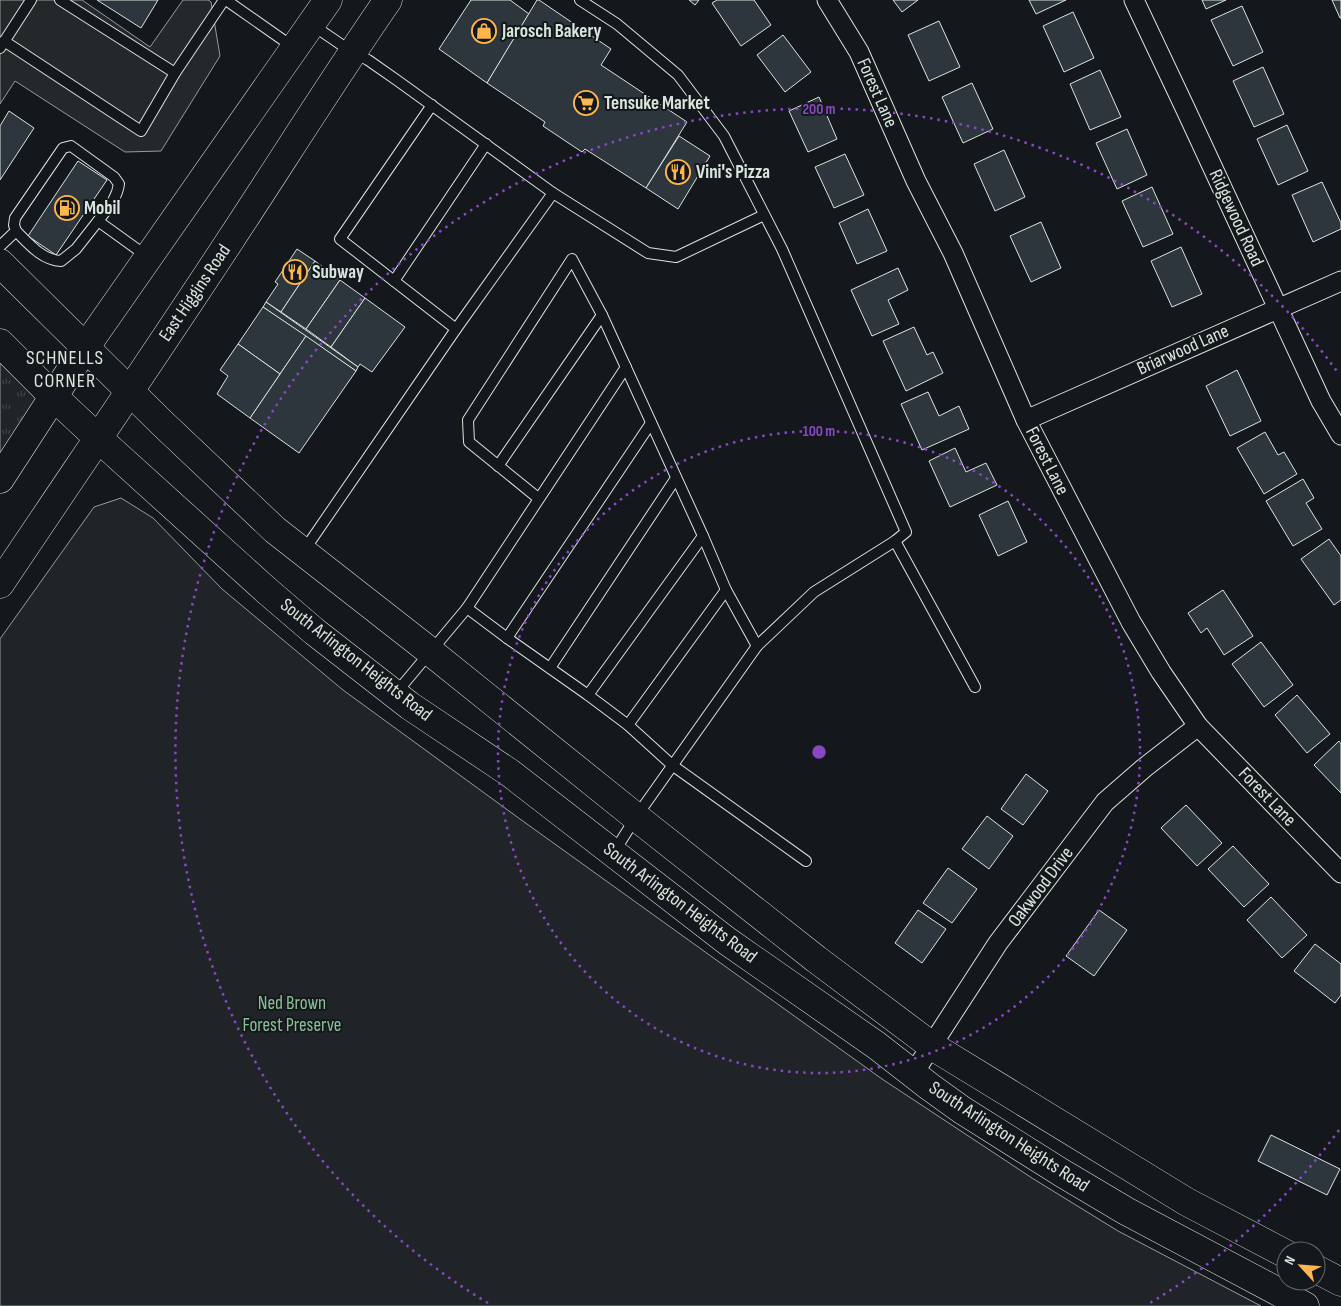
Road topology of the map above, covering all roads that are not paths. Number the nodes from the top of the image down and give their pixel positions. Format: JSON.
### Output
{"nodes":[{"id":1,"x":32,"y":0,"type":"edge"},
{"id":2,"x":60,"y":0,"type":"edge"},
{"id":3,"x":225,"y":0,"type":"edge"},
{"id":4,"x":328,"y":0,"type":"edge"},
{"id":5,"x":388,"y":0,"type":"edge"},
{"id":6,"x":580,"y":0,"type":"edge"},
{"id":7,"x":827,"y":0,"type":"edge"},
{"id":8,"x":1134,"y":0,"type":"edge"},
{"id":9,"x":311,"y":24,"type":"junction"},
{"id":10,"x":2,"y":45,"type":"edge"},
{"id":11,"x":294,"y":48,"type":"junction"},
{"id":12,"x":352,"y":52,"type":"junction"},
{"id":13,"x":175,"y":73,"type":"junction"},
{"id":14,"x":432,"y":105,"type":"junction"},
{"id":15,"x":486,"y":144,"type":"junction"},
{"id":16,"x":553,"y":193,"type":"junction"},
{"id":17,"x":764,"y":215,"type":"junction"},
{"id":18,"x":98,"y":221,"type":"junction"},
{"id":19,"x":16,"y":231,"type":"junction"},
{"id":20,"x":0,"y":246,"type":"edge"},
{"id":21,"x":148,"y":257,"type":"junction"},
{"id":22,"x":0,"y":263,"type":"edge"},
{"id":23,"x":394,"y":281,"type":"junction"},
{"id":24,"x":1341,"y":281,"type":"edge"},
{"id":25,"x":1277,"y":308,"type":"junction"},
{"id":26,"x":602,"y":315,"type":"junction"},
{"id":27,"x":456,"y":329,"type":"junction"},
{"id":28,"x":0,"y":343,"type":"edge"},
{"id":29,"x":85,"y":348,"type":"junction"},
{"id":30,"x":626,"y":367,"type":"junction"},
{"id":31,"x":130,"y":392,"type":"junction"},
{"id":32,"x":54,"y":397,"type":"junction"},
{"id":33,"x":1026,"y":420,"type":"junction"},
{"id":34,"x":651,"y":423,"type":"junction"},
{"id":35,"x":1341,"y":435,"type":"edge"},
{"id":36,"x":98,"y":438,"type":"junction"},
{"id":37,"x":498,"y":466,"type":"junction"},
{"id":38,"x":676,"y":478,"type":"junction"},
{"id":39,"x":0,"y":479,"type":"edge"},
{"id":40,"x":538,"y":498,"type":"junction"},
{"id":41,"x":703,"y":536,"type":"junction"},
{"id":42,"x":895,"y":541,"type":"junction"},
{"id":43,"x":302,"y":553,"type":"junction"},
{"id":44,"x":0,"y":584,"type":"edge"},
{"id":45,"x":726,"y":590,"type":"junction"},
{"id":46,"x":467,"y":608,"type":"junction"},
{"id":47,"x":507,"y":638,"type":"junction"},
{"id":48,"x":757,"y":646,"type":"junction"},
{"id":49,"x":430,"y":652,"type":"junction"},
{"id":50,"x":550,"y":668,"type":"junction"},
{"id":51,"x":975,"y":687,"type":"dead end"},
{"id":52,"x":395,"y":694,"type":"junction"},
{"id":53,"x":588,"y":695,"type":"junction"},
{"id":54,"x":628,"y":725,"type":"junction"},
{"id":55,"x":1198,"y":726,"type":"junction"},
{"id":56,"x":672,"y":765,"type":"junction"},
{"id":57,"x":636,"y":817,"type":"junction"},
{"id":58,"x":614,"y":853,"type":"junction"},
{"id":59,"x":806,"y":861,"type":"dead end"},
{"id":60,"x":1341,"y":873,"type":"edge"},
{"id":61,"x":932,"y":1046,"type":"junction"},
{"id":62,"x":913,"y":1074,"type":"junction"},
{"id":63,"x":1276,"y":1249,"type":"edge"},
{"id":64,"x":1326,"y":1274,"type":"edge"},
{"id":65,"x":1341,"y":1282,"type":"edge"},
{"id":66,"x":1305,"y":1306,"type":"edge"}],
"edges":[{"from":1,"to":10,"type":"lane"},
{"from":2,"to":13,"type":"lane"},
{"from":3,"to":11,"type":"lane"},
{"from":3,"to":13,"type":"lane"},
{"from":4,"to":9,"type":"main road"},
{"from":5,"to":12,"type":"main road","name":"East Higgins Road"},
{"from":6,"to":17,"type":"lane"},
{"from":7,"to":33,"type":"street","name":"Forest Lane"},
{"from":8,"to":25,"type":"street","name":"Ridgewood Road"},
{"from":9,"to":11,"type":"main road"},
{"from":9,"to":12,"type":"lane"},
{"from":10,"to":13,"type":"lane"},
{"from":11,"to":21,"type":"main road"},
{"from":12,"to":14,"type":"lane"},
{"from":12,"to":31,"type":"main road","name":"East Higgins Road"},
{"from":14,"to":15,"type":"lane"},
{"from":14,"to":23,"type":"lane"},
{"from":15,"to":16,"type":"lane"},
{"from":15,"to":23,"type":"lane"},
{"from":16,"to":17,"type":"lane"},
{"from":16,"to":27,"type":"lane"},
{"from":17,"to":42,"type":"lane"},
{"from":18,"to":19,"type":"lane"},
{"from":18,"to":19,"type":"lane"},
{"from":18,"to":21,"type":"lane"},
{"from":19,"to":20,"type":"lane"},
{"from":21,"to":29,"type":"main road"},
{"from":22,"to":29,"type":"main road","name":"South Arlington Heights Road"},
{"from":23,"to":27,"type":"lane"},
{"from":24,"to":25,"type":"street","name":"Briarwood Lane"},
{"from":25,"to":33,"type":"street","name":"Briarwood Lane"},
{"from":25,"to":35,"type":"street","name":"Ridgewood Road"},
{"from":26,"to":30,"type":"lane"},
{"from":26,"to":37,"type":"lane"},
{"from":26,"to":37,"type":"lane"},
{"from":27,"to":43,"type":"lane"},
{"from":28,"to":32,"type":"main road","name":"South Arlington Heights Road"},
{"from":29,"to":31,"type":"main road","name":"South Arlington Heights Road"},
{"from":29,"to":32,"type":"main road"},
{"from":30,"to":34,"type":"lane"},
{"from":30,"to":40,"type":"lane"},
{"from":31,"to":36,"type":"main road","name":"East Higgins Road"},
{"from":31,"to":43,"type":"main road","name":"South Arlington Heights Road"},
{"from":32,"to":36,"type":"main road","name":"South Arlington Heights Road"},
{"from":32,"to":39,"type":"main road"},
{"from":33,"to":55,"type":"street","name":"Forest Lane"},
{"from":34,"to":38,"type":"lane"},
{"from":34,"to":47,"type":"lane"},
{"from":36,"to":44,"type":"main road","name":"East Higgins Road"},
{"from":36,"to":52,"type":"main road","name":"South Arlington Heights Road"},
{"from":37,"to":40,"type":"lane"},
{"from":38,"to":41,"type":"lane"},
{"from":38,"to":50,"type":"lane"},
{"from":40,"to":46,"type":"lane"},
{"from":41,"to":45,"type":"lane"},
{"from":41,"to":53,"type":"lane"},
{"from":42,"to":48,"type":"lane"},
{"from":42,"to":51,"type":"lane"},
{"from":43,"to":49,"type":"main road","name":"South Arlington Heights Road"},
{"from":45,"to":48,"type":"lane"},
{"from":45,"to":54,"type":"lane"},
{"from":46,"to":47,"type":"lane"},
{"from":46,"to":49,"type":"lane"},
{"from":47,"to":50,"type":"lane"},
{"from":48,"to":56,"type":"lane"},
{"from":49,"to":52,"type":"lane"},
{"from":49,"to":57,"type":"main road","name":"South Arlington Heights Road"},
{"from":50,"to":53,"type":"lane"},
{"from":52,"to":58,"type":"main road","name":"South Arlington Heights Road"},
{"from":53,"to":54,"type":"lane"},
{"from":54,"to":56,"type":"lane"},
{"from":55,"to":60,"type":"street","name":"Forest Lane"},
{"from":55,"to":61,"type":"street","name":"Oakwood Drive"},
{"from":56,"to":57,"type":"lane"},
{"from":56,"to":59,"type":"lane"},
{"from":57,"to":58,"type":"lane"},
{"from":57,"to":61,"type":"main road","name":"South Arlington Heights Road"},
{"from":58,"to":62,"type":"main road","name":"South Arlington Heights Road"},
{"from":61,"to":62,"type":"street","name":"Oakwood Drive"},
{"from":61,"to":63,"type":"main road","name":"South Arlington Heights Road"},
{"from":62,"to":66,"type":"main road","name":"South Arlington Heights Road"},
{"from":64,"to":65,"type":"main road"}]}
